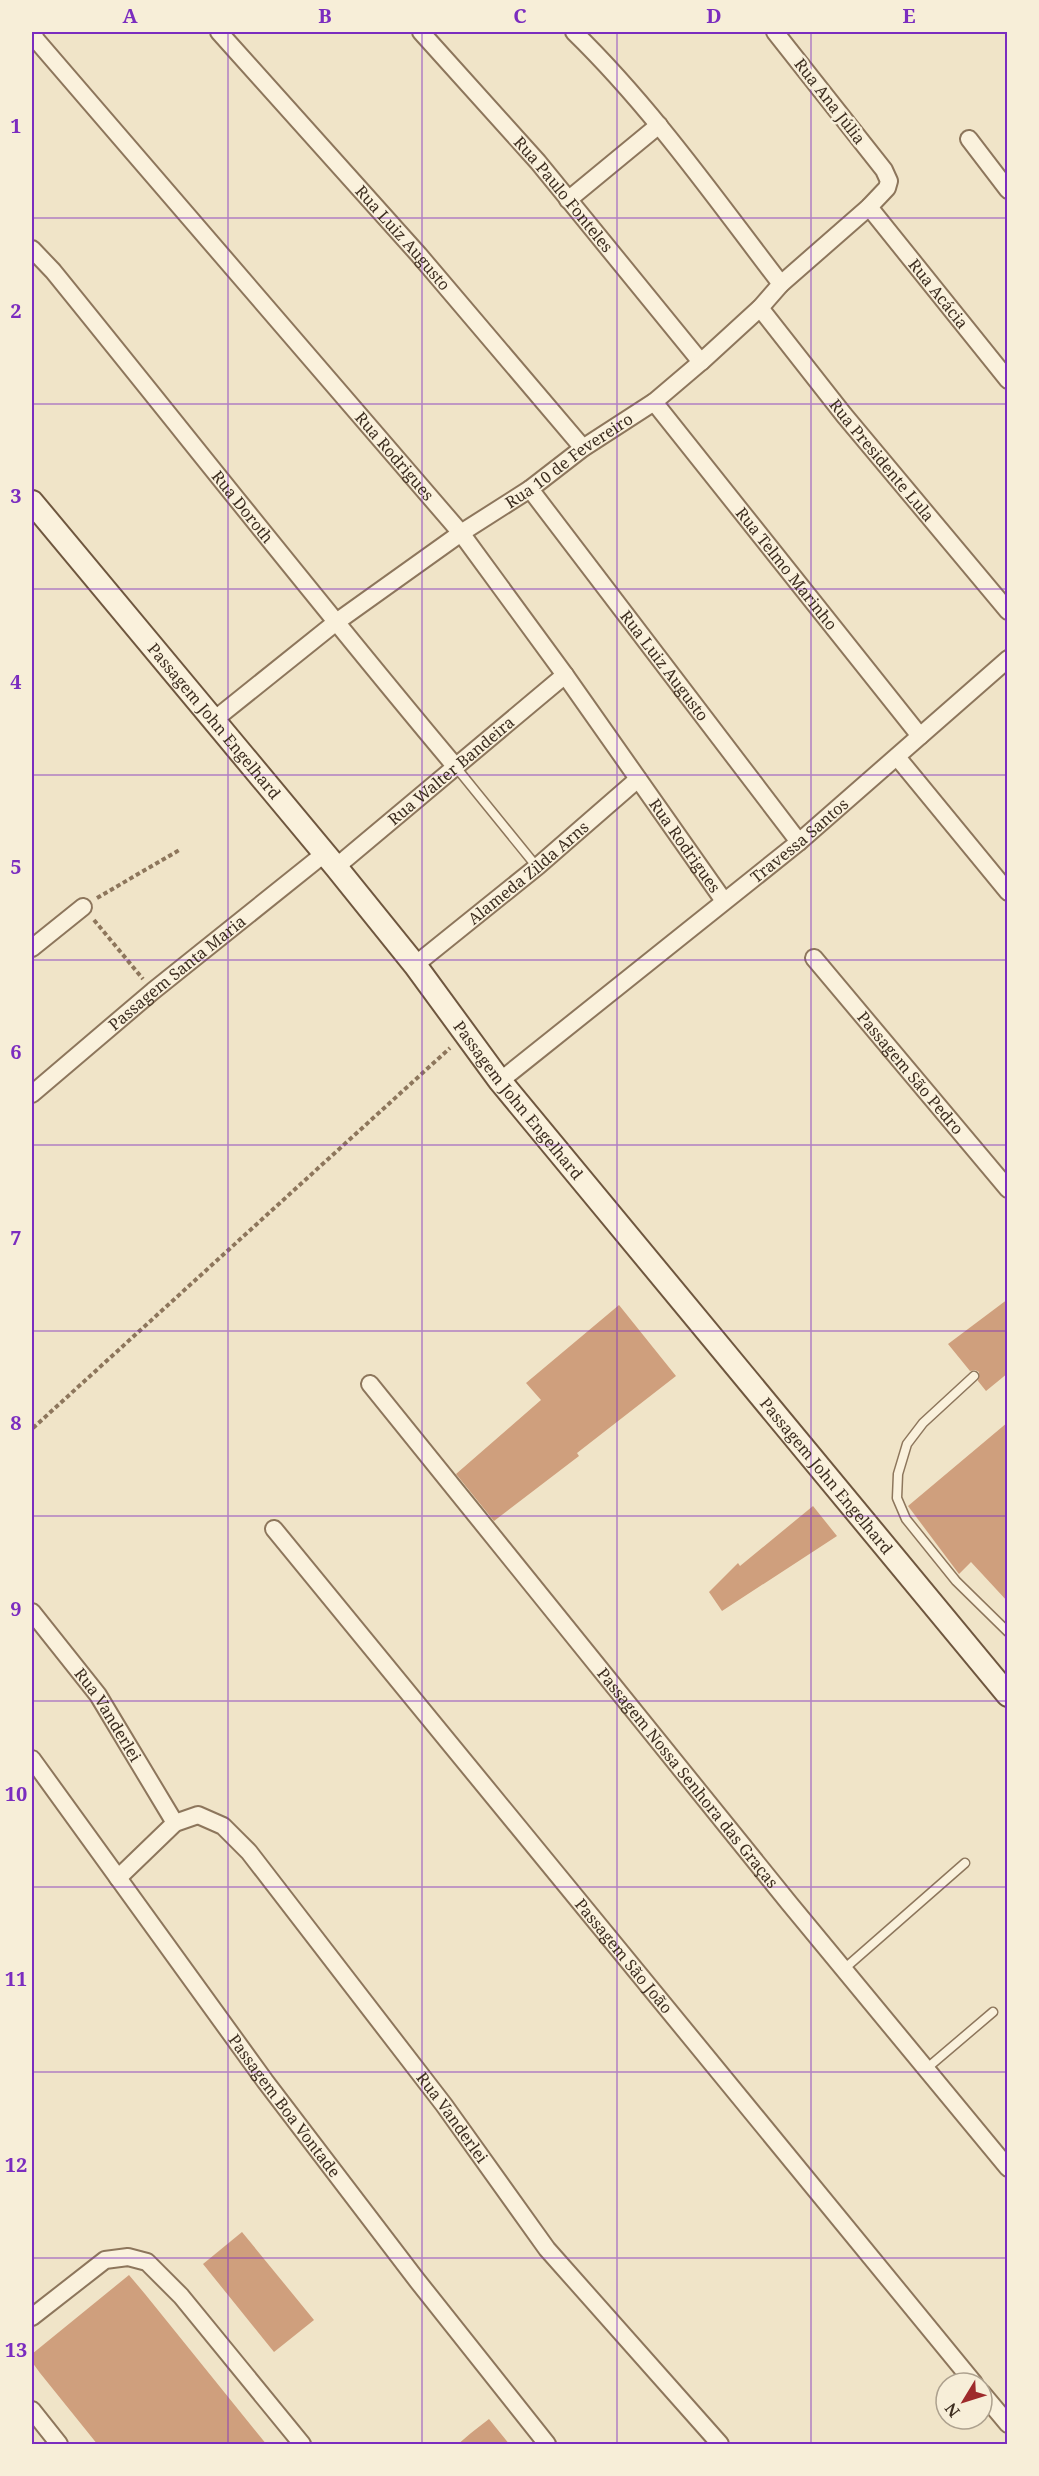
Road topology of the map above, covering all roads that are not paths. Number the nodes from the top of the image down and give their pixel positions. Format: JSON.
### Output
{"nodes":[{"id":1,"x":35,"y":32,"type":"edge"},
{"id":2,"x":219,"y":32,"type":"edge"},
{"id":3,"x":422,"y":32,"type":"edge"},
{"id":4,"x":574,"y":32,"type":"edge"},
{"id":5,"x":775,"y":32,"type":"edge"},
{"id":6,"x":32,"y":35,"type":"edge"},
{"id":7,"x":659,"y":125,"type":"junction"},
{"id":8,"x":969,"y":139,"type":"dead end"},
{"id":9,"x":884,"y":170,"type":"joint"},
{"id":10,"x":1008,"y":190,"type":"edge"},
{"id":11,"x":568,"y":200,"type":"junction"},
{"id":12,"x":869,"y":207,"type":"junction"},
{"id":13,"x":32,"y":249,"type":"edge"},
{"id":14,"x":781,"y":285,"type":"junction"},
{"id":15,"x":760,"y":308,"type":"junction"},
{"id":16,"x":701,"y":362,"type":"junction"},
{"id":17,"x":1008,"y":380,"type":"edge"},
{"id":18,"x":654,"y":402,"type":"junction"},
{"id":19,"x":583,"y":448,"type":"junction"},
{"id":20,"x":530,"y":489,"type":"junction"},
{"id":21,"x":32,"y":502,"type":"edge"},
{"id":22,"x":461,"y":533,"type":"junction"},
{"id":23,"x":1008,"y":611,"type":"edge"},
{"id":24,"x":335,"y":623,"type":"junction"},
{"id":25,"x":1008,"y":659,"type":"edge"},
{"id":26,"x":566,"y":675,"type":"junction"},
{"id":27,"x":214,"y":720,"type":"junction"},
{"id":28,"x":920,"y":736,"type":"junction"},
{"id":29,"x":897,"y":757,"type":"junction"},
{"id":30,"x":455,"y":766,"type":"junction"},
{"id":31,"x":638,"y":779,"type":"junction"},
{"id":32,"x":799,"y":842,"type":"junction"},
{"id":33,"x":330,"y":861,"type":"junction"},
{"id":34,"x":537,"y":867,"type":"junction"},
{"id":35,"x":1008,"y":892,"type":"edge"},
{"id":36,"x":724,"y":901,"type":"junction"},
{"id":37,"x":83,"y":906,"type":"road end"},
{"id":38,"x":32,"y":948,"type":"edge"},
{"id":39,"x":814,"y":958,"type":"dead end"},
{"id":40,"x":415,"y":965,"type":"junction"},
{"id":41,"x":500,"y":1081,"type":"junction"},
{"id":42,"x":35,"y":1085,"type":"edge"},
{"id":43,"x":1008,"y":1189,"type":"edge"},
{"id":44,"x":974,"y":1376,"type":"dead end"},
{"id":45,"x":370,"y":1384,"type":"dead end"},
{"id":46,"x":274,"y":1529,"type":"dead end"},
{"id":47,"x":32,"y":1612,"type":"edge"},
{"id":48,"x":1008,"y":1632,"type":"edge"},
{"id":49,"x":1008,"y":1695,"type":"edge"},
{"id":50,"x":32,"y":1759,"type":"edge"},
{"id":51,"x":175,"y":1823,"type":"junction"},
{"id":52,"x":965,"y":1863,"type":"dead end"},
{"id":53,"x":118,"y":1878,"type":"junction"},
{"id":54,"x":844,"y":1969,"type":"junction"},
{"id":55,"x":993,"y":2012,"type":"dead end"},
{"id":56,"x":926,"y":2069,"type":"junction"},
{"id":57,"x":1008,"y":2168,"type":"edge"},
{"id":58,"x":32,"y":2317,"type":"edge"},
{"id":59,"x":964,"y":2371,"type":"edge"},
{"id":60,"x":994,"y":2407,"type":"edge"},
{"id":61,"x":32,"y":2410,"type":"edge"},
{"id":62,"x":1008,"y":2424,"type":"edge"},
{"id":63,"x":59,"y":2445,"type":"edge"},
{"id":64,"x":302,"y":2445,"type":"edge"},
{"id":65,"x":547,"y":2445,"type":"edge"},
{"id":66,"x":720,"y":2445,"type":"edge"}],
"edges":[{"from":1,"to":6,"type":"street"},
{"from":2,"to":19,"type":"street","name":"Rua Luiz Augusto"},
{"from":3,"to":11,"type":"street","name":"Rua Paulo Fonteles"},
{"from":4,"to":7,"type":"street"},
{"from":5,"to":9,"type":"street","name":"Rua Ana Júlia"},
{"from":6,"to":22,"type":"street","name":"Rua Rodrigues"},
{"from":7,"to":11,"type":"street"},
{"from":7,"to":14,"type":"street"},
{"from":8,"to":10,"type":"street"},
{"from":9,"to":12,"type":"street","name":"Rua 10 de Fevereiro"},
{"from":11,"to":16,"type":"street","name":"Rua Paulo Fonteles"},
{"from":12,"to":14,"type":"street","name":"Rua 10 de Fevereiro"},
{"from":12,"to":17,"type":"street","name":"Rua Acácia"},
{"from":13,"to":24,"type":"street","name":"Rua Doroth"},
{"from":14,"to":15,"type":"street","name":"Rua 10 de Fevereiro"},
{"from":15,"to":16,"type":"street","name":"Rua 10 de Fevereiro"},
{"from":15,"to":23,"type":"street","name":"Rua Presidente Lula"},
{"from":16,"to":18,"type":"street","name":"Rua 10 de Fevereiro"},
{"from":18,"to":19,"type":"street","name":"Rua 10 de Fevereiro"},
{"from":18,"to":28,"type":"street","name":"Rua Telmo Marinho"},
{"from":19,"to":20,"type":"street","name":"Rua 10 de Fevereiro"},
{"from":20,"to":22,"type":"street","name":"Rua 10 de Fevereiro"},
{"from":20,"to":32,"type":"street","name":"Rua Luiz Augusto"},
{"from":21,"to":27,"type":"main road","name":"Passagem John Engelhard"},
{"from":22,"to":24,"type":"street","name":"Rua 10 de Fevereiro"},
{"from":22,"to":26,"type":"street","name":"Rua Rodrigues"},
{"from":24,"to":27,"type":"street","name":"Rua 10 de Fevereiro"},
{"from":24,"to":30,"type":"street","name":"Rua Doroth"},
{"from":25,"to":28,"type":"street","name":"Travessa Santos"},
{"from":26,"to":30,"type":"street","name":"Rua Walter Bandeira"},
{"from":26,"to":31,"type":"street","name":"Rua Rodrigues"},
{"from":27,"to":33,"type":"main road","name":"Passagem John Engelhard"},
{"from":28,"to":29,"type":"street","name":"Travessa Santos"},
{"from":29,"to":32,"type":"street","name":"Travessa Santos"},
{"from":29,"to":35,"type":"street"},
{"from":30,"to":33,"type":"street","name":"Rua Walter Bandeira"},
{"from":30,"to":34,"type":"lane"},
{"from":31,"to":34,"type":"street","name":"Alameda Zilda Arns"},
{"from":31,"to":36,"type":"street","name":"Rua Rodrigues"},
{"from":32,"to":36,"type":"street","name":"Travessa Santos"},
{"from":33,"to":40,"type":"main road","name":"Passagem John Engelhard"},
{"from":33,"to":42,"type":"street","name":"Passagem Santa Maria"},
{"from":34,"to":40,"type":"street","name":"Alameda Zilda Arns"},
{"from":36,"to":41,"type":"street","name":"Travessa Santos"},
{"from":37,"to":38,"type":"street"},
{"from":39,"to":43,"type":"street","name":"Passagem São Pedro"},
{"from":40,"to":41,"type":"main road","name":"Passagem John Engelhard"},
{"from":41,"to":49,"type":"main road","name":"Passagem John Engelhard"},
{"from":44,"to":48,"type":"lane"},
{"from":45,"to":54,"type":"street","name":"Passagem Nossa Senhora das Graças"},
{"from":46,"to":59,"type":"street","name":"Passagem São João"},
{"from":47,"to":51,"type":"street","name":"Rua Vanderlei"},
{"from":50,"to":53,"type":"street","name":"Passagem Boa Vontade"},
{"from":51,"to":53,"type":"street"},
{"from":51,"to":66,"type":"street","name":"Rua Vanderlei"},
{"from":52,"to":54,"type":"lane"},
{"from":53,"to":65,"type":"street","name":"Passagem Boa Vontade"},
{"from":54,"to":56,"type":"street","name":"Passagem Nossa Senhora das Graças"},
{"from":55,"to":56,"type":"lane"},
{"from":56,"to":57,"type":"street","name":"Passagem Nossa Senhora das Graças"},
{"from":58,"to":64,"type":"street"},
{"from":60,"to":62,"type":"street"},
{"from":61,"to":63,"type":"street"}]}
